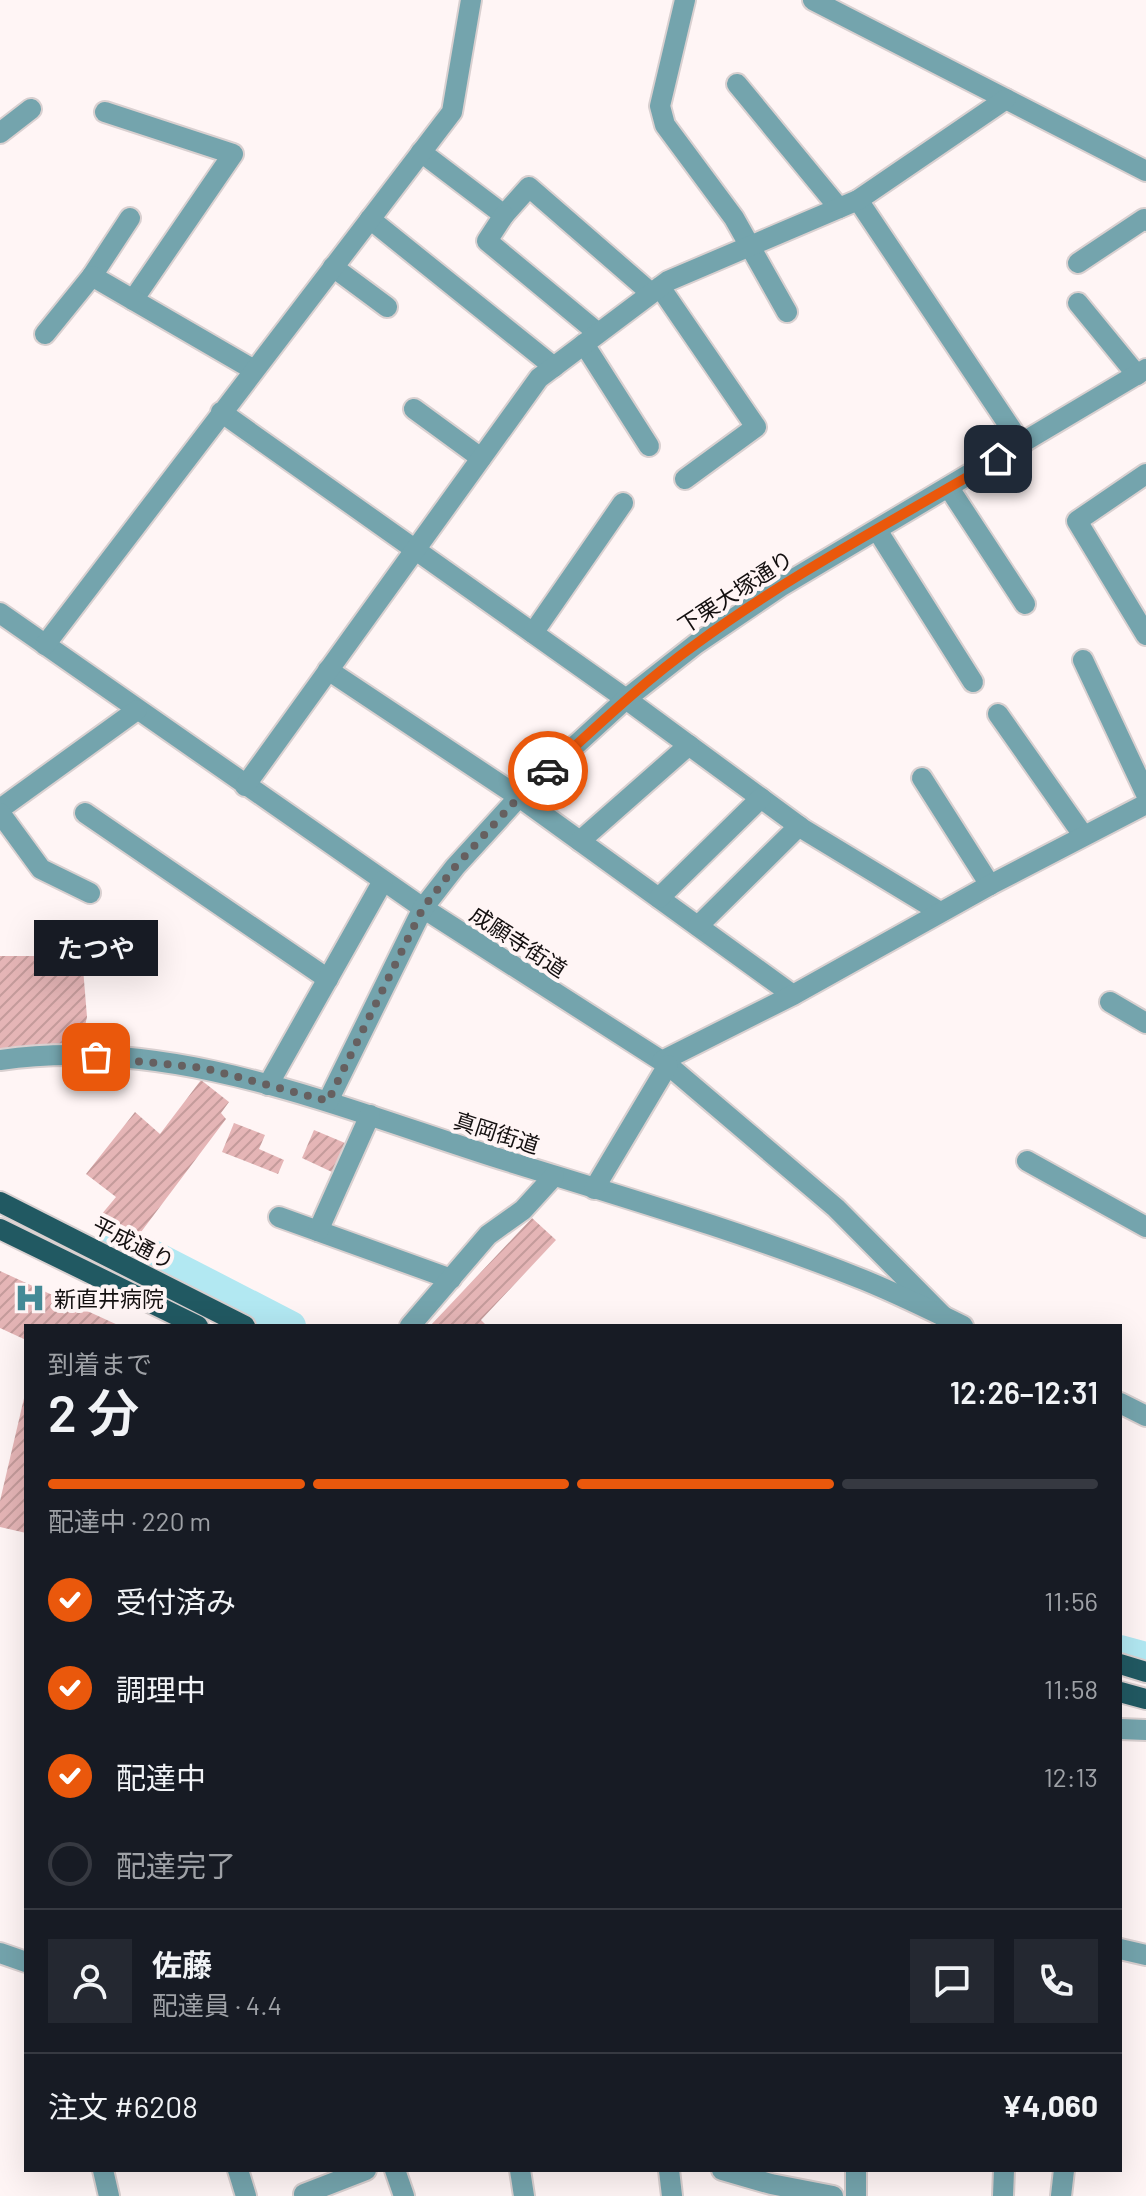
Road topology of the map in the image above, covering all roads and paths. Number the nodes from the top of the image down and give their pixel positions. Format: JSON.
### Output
{"nodes":[{"id":1,"x":471,"y":0,"type":"edge"},
{"id":2,"x":685,"y":0,"type":"edge"},
{"id":3,"x":813,"y":0,"type":"edge"},
{"id":4,"x":737,"y":84,"type":"dead end"},
{"id":5,"x":1006,"y":99,"type":"junction"},
{"id":6,"x":31,"y":109,"type":"dead end"},
{"id":7,"x":105,"y":112,"type":"dead end"},
{"id":8,"x":0,"y":133,"type":"edge"},
{"id":9,"x":421,"y":152,"type":"junction"},
{"id":10,"x":1146,"y":171,"type":"edge"},
{"id":11,"x":858,"y":200,"type":"junction"},
{"id":12,"x":839,"y":208,"type":"junction"},
{"id":13,"x":504,"y":215,"type":"junction"},
{"id":14,"x":130,"y":218,"type":"dead end"},
{"id":15,"x":370,"y":219,"type":"junction"},
{"id":16,"x":1146,"y":221,"type":"edge"},
{"id":17,"x":749,"y":246,"type":"junction"},
{"id":18,"x":1078,"y":263,"type":"dead end"},
{"id":19,"x":333,"y":267,"type":"junction"},
{"id":20,"x":92,"y":276,"type":"junction"},
{"id":21,"x":656,"y":290,"type":"junction"},
{"id":22,"x":133,"y":300,"type":"junction"},
{"id":23,"x":1078,"y":303,"type":"dead end"},
{"id":24,"x":387,"y":307,"type":"dead end"},
{"id":25,"x":787,"y":312,"type":"dead end"},
{"id":26,"x":45,"y":334,"type":"dead end"},
{"id":27,"x":591,"y":338,"type":"junction"},
{"id":28,"x":554,"y":367,"type":"junction"},
{"id":29,"x":254,"y":370,"type":"junction"},
{"id":30,"x":1141,"y":372,"type":"edge"},
{"id":31,"x":414,"y":409,"type":"dead end"},
{"id":32,"x":221,"y":412,"type":"junction"},
{"id":33,"x":1022,"y":445,"type":"junction"},
{"id":34,"x":649,"y":446,"type":"dead end"},
{"id":35,"x":481,"y":458,"type":"junction"},
{"id":36,"x":1146,"y":474,"type":"edge"},
{"id":37,"x":685,"y":479,"type":"dead end"},
{"id":38,"x":949,"y":488,"type":"junction"},
{"id":39,"x":623,"y":503,"type":"dead end"},
{"id":40,"x":877,"y":530,"type":"junction"},
{"id":41,"x":414,"y":549,"type":"junction"},
{"id":42,"x":1025,"y":604,"type":"dead end"},
{"id":43,"x":0,"y":613,"type":"edge"},
{"id":44,"x":533,"y":633,"type":"junction"},
{"id":45,"x":1146,"y":635,"type":"edge"},
{"id":46,"x":45,"y":645,"type":"junction"},
{"id":47,"x":1083,"y":660,"type":"dead end"},
{"id":48,"x":328,"y":670,"type":"junction"},
{"id":49,"x":973,"y":682,"type":"dead end"},
{"id":50,"x":626,"y":699,"type":"junction"},
{"id":51,"x":137,"y":710,"type":"junction"},
{"id":52,"x":998,"y":714,"type":"dead end"},
{"id":53,"x":689,"y":745,"type":"junction"},
{"id":54,"x":922,"y":778,"type":"dead end"},
{"id":55,"x":245,"y":786,"type":"junction"},
{"id":56,"x":1146,"y":794,"type":"edge"},
{"id":57,"x":519,"y":797,"type":"junction"},
{"id":58,"x":761,"y":798,"type":"junction"},
{"id":59,"x":1146,"y":804,"type":"edge"},
{"id":60,"x":0,"y":811,"type":"edge"},
{"id":61,"x":85,"y":813,"type":"dead end"},
{"id":62,"x":799,"y":826,"type":"junction"},
{"id":63,"x":1083,"y":835,"type":"junction"},
{"id":64,"x":580,"y":841,"type":"junction"},
{"id":65,"x":383,"y":881,"type":"junction"},
{"id":66,"x":990,"y":885,"type":"junction"},
{"id":67,"x":90,"y":893,"type":"dead end"},
{"id":68,"x":659,"y":898,"type":"junction"},
{"id":69,"x":423,"y":908,"type":"junction"},
{"id":70,"x":940,"y":912,"type":"junction"},
{"id":71,"x":698,"y":926,"type":"junction"},
{"id":72,"x":328,"y":979,"type":"junction"},
{"id":73,"x":793,"y":995,"type":"junction"},
{"id":74,"x":1110,"y":1002,"type":"dead end"},
{"id":75,"x":1146,"y":1023,"type":"edge"},
{"id":76,"x":0,"y":1060,"type":"edge"},
{"id":77,"x":665,"y":1063,"type":"junction"},
{"id":78,"x":268,"y":1085,"type":"junction"},
{"id":79,"x":328,"y":1101,"type":"junction"},
{"id":80,"x":370,"y":1115,"type":"junction"},
{"id":81,"x":1027,"y":1161,"type":"dead end"},
{"id":82,"x":554,"y":1176,"type":"junction"},
{"id":83,"x":594,"y":1189,"type":"junction"},
{"id":84,"x":0,"y":1202,"type":"edge"},
{"id":85,"x":279,"y":1217,"type":"dead end"},
{"id":86,"x":1146,"y":1227,"type":"edge"},
{"id":87,"x":0,"y":1229,"type":"edge"},
{"id":88,"x":318,"y":1231,"type":"junction"},
{"id":89,"x":451,"y":1279,"type":"junction"},
{"id":90,"x":944,"y":1317,"type":"junction"},
{"id":91,"x":194,"y":1324,"type":"edge"},
{"id":92,"x":241,"y":1324,"type":"edge"},
{"id":93,"x":412,"y":1324,"type":"edge"},
{"id":94,"x":959,"y":1324,"type":"edge"},
{"id":95,"x":1122,"y":1404,"type":"edge"},
{"id":96,"x":1146,"y":1416,"type":"edge"},
{"id":97,"x":1122,"y":1665,"type":"edge"},
{"id":98,"x":1146,"y":1672,"type":"edge"},
{"id":99,"x":1122,"y":1693,"type":"edge"},
{"id":100,"x":1146,"y":1699,"type":"edge"},
{"id":101,"x":1122,"y":1729,"type":"edge"},
{"id":102,"x":1146,"y":1730,"type":"edge"},
{"id":103,"x":1122,"y":1949,"type":"edge"},
{"id":104,"x":0,"y":1953,"type":"edge"},
{"id":105,"x":1146,"y":1955,"type":"edge"},
{"id":106,"x":24,"y":1961,"type":"edge"},
{"id":107,"x":103,"y":2172,"type":"edge"},
{"id":108,"x":239,"y":2172,"type":"edge"},
{"id":109,"x":361,"y":2172,"type":"edge"},
{"id":110,"x":396,"y":2172,"type":"edge"},
{"id":111,"x":520,"y":2172,"type":"edge"},
{"id":112,"x":669,"y":2172,"type":"edge"},
{"id":113,"x":736,"y":2172,"type":"edge"},
{"id":114,"x":856,"y":2172,"type":"edge"},
{"id":115,"x":1004,"y":2172,"type":"edge"},
{"id":116,"x":1064,"y":2172,"type":"edge"},
{"id":117,"x":772,"y":2177,"type":"edge"},
{"id":118,"x":302,"y":2195,"type":"edge"},
{"id":119,"x":109,"y":2196,"type":"edge"},
{"id":120,"x":246,"y":2196,"type":"edge"},
{"id":121,"x":404,"y":2196,"type":"edge"},
{"id":122,"x":524,"y":2196,"type":"edge"},
{"id":123,"x":672,"y":2196,"type":"edge"},
{"id":124,"x":833,"y":2196,"type":"edge"},
{"id":125,"x":856,"y":2196,"type":"edge"},
{"id":126,"x":1003,"y":2196,"type":"edge"},
{"id":127,"x":1061,"y":2196,"type":"edge"}],
"edges":[{"from":1,"to":9,"type":"street"},
{"from":2,"to":17,"type":"street"},
{"from":3,"to":5,"type":"street"},
{"from":4,"to":12,"type":"street"},
{"from":5,"to":10,"type":"street"},
{"from":5,"to":11,"type":"street"},
{"from":6,"to":8,"type":"street"},
{"from":7,"to":22,"type":"street"},
{"from":9,"to":13,"type":"street"},
{"from":9,"to":15,"type":"street"},
{"from":11,"to":12,"type":"street"},
{"from":11,"to":33,"type":"street"},
{"from":12,"to":17,"type":"street"},
{"from":13,"to":21,"type":"street"},
{"from":13,"to":27,"type":"street"},
{"from":14,"to":20,"type":"street"},
{"from":15,"to":19,"type":"street"},
{"from":15,"to":28,"type":"street"},
{"from":16,"to":18,"type":"street"},
{"from":17,"to":21,"type":"street"},
{"from":17,"to":25,"type":"street"},
{"from":19,"to":24,"type":"street"},
{"from":19,"to":29,"type":"street"},
{"from":20,"to":22,"type":"street"},
{"from":20,"to":26,"type":"street"},
{"from":21,"to":27,"type":"street"},
{"from":21,"to":37,"type":"street"},
{"from":22,"to":29,"type":"street"},
{"from":23,"to":30,"type":"street"},
{"from":27,"to":28,"type":"street"},
{"from":27,"to":34,"type":"street"},
{"from":28,"to":35,"type":"street"},
{"from":29,"to":32,"type":"street"},
{"from":30,"to":33,"type":"street","name":"下栗大塚通り"},
{"from":31,"to":35,"type":"street"},
{"from":32,"to":41,"type":"street"},
{"from":32,"to":46,"type":"street"},
{"from":33,"to":38,"type":"street","name":"下栗大塚通り"},
{"from":35,"to":41,"type":"street"},
{"from":36,"to":45,"type":"street"},
{"from":38,"to":40,"type":"street","name":"下栗大塚通り"},
{"from":38,"to":42,"type":"street"},
{"from":39,"to":44,"type":"street"},
{"from":40,"to":49,"type":"street"},
{"from":40,"to":50,"type":"street","name":"下栗大塚通り"},
{"from":41,"to":44,"type":"street"},
{"from":41,"to":48,"type":"street"},
{"from":43,"to":46,"type":"street","name":"成願寺街道"},
{"from":44,"to":50,"type":"street"},
{"from":46,"to":51,"type":"street","name":"成願寺街道"},
{"from":47,"to":56,"type":"street"},
{"from":48,"to":55,"type":"street"},
{"from":48,"to":57,"type":"street"},
{"from":50,"to":53,"type":"street"},
{"from":50,"to":57,"type":"street","name":"下栗大塚通り"},
{"from":51,"to":55,"type":"street","name":"成願寺街道"},
{"from":51,"to":60,"type":"street"},
{"from":52,"to":63,"type":"street"},
{"from":53,"to":58,"type":"street"},
{"from":53,"to":64,"type":"street"},
{"from":54,"to":66,"type":"street"},
{"from":55,"to":65,"type":"street","name":"成願寺街道"},
{"from":57,"to":64,"type":"street"},
{"from":57,"to":69,"type":"street","name":"下栗大塚通り"},
{"from":58,"to":62,"type":"street"},
{"from":58,"to":68,"type":"street"},
{"from":59,"to":63,"type":"street"},
{"from":60,"to":67,"type":"street"},
{"from":61,"to":72,"type":"street"},
{"from":62,"to":70,"type":"street"},
{"from":62,"to":71,"type":"street"},
{"from":63,"to":66,"type":"street"},
{"from":64,"to":68,"type":"street"},
{"from":65,"to":69,"type":"street","name":"成願寺街道"},
{"from":65,"to":72,"type":"street"},
{"from":66,"to":70,"type":"street"},
{"from":68,"to":71,"type":"street"},
{"from":69,"to":77,"type":"street","name":"成願寺街道"},
{"from":69,"to":79,"type":"street","name":"下栗大塚通り"},
{"from":70,"to":73,"type":"street"},
{"from":71,"to":73,"type":"street"},
{"from":72,"to":78,"type":"street"},
{"from":73,"to":77,"type":"street"},
{"from":74,"to":75,"type":"street"},
{"from":76,"to":78,"type":"street","name":"真岡街道"},
{"from":77,"to":83,"type":"street"},
{"from":77,"to":90,"type":"street","name":"成願寺街道"},
{"from":78,"to":79,"type":"street","name":"真岡街道"},
{"from":79,"to":80,"type":"street","name":"真岡街道"},
{"from":80,"to":82,"type":"street","name":"真岡街道"},
{"from":80,"to":88,"type":"street"},
{"from":81,"to":86,"type":"street"},
{"from":82,"to":83,"type":"street","name":"真岡街道"},
{"from":82,"to":89,"type":"street"},
{"from":83,"to":90,"type":"street","name":"真岡街道"},
{"from":84,"to":92,"type":"main road","name":"平成通り"},
{"from":85,"to":88,"type":"street"},
{"from":87,"to":91,"type":"main road","name":"平成通り"},
{"from":88,"to":89,"type":"street"},
{"from":89,"to":93,"type":"street"},
{"from":90,"to":94,"type":"street","name":"真岡街道"},
{"from":95,"to":96,"type":"street"},
{"from":97,"to":98,"type":"main road"},
{"from":99,"to":100,"type":"main road"},
{"from":101,"to":102,"type":"street"},
{"from":103,"to":105,"type":"street"},
{"from":104,"to":106,"type":"street"},
{"from":107,"to":119,"type":"street"},
{"from":108,"to":120,"type":"street"},
{"from":109,"to":118,"type":"street"},
{"from":110,"to":121,"type":"street"},
{"from":111,"to":122,"type":"street"},
{"from":112,"to":123,"type":"street"},
{"from":113,"to":117,"type":"street"},
{"from":114,"to":125,"type":"street"},
{"from":115,"to":126,"type":"street"},
{"from":116,"to":127,"type":"street"},
{"from":117,"to":124,"type":"street"}]}
